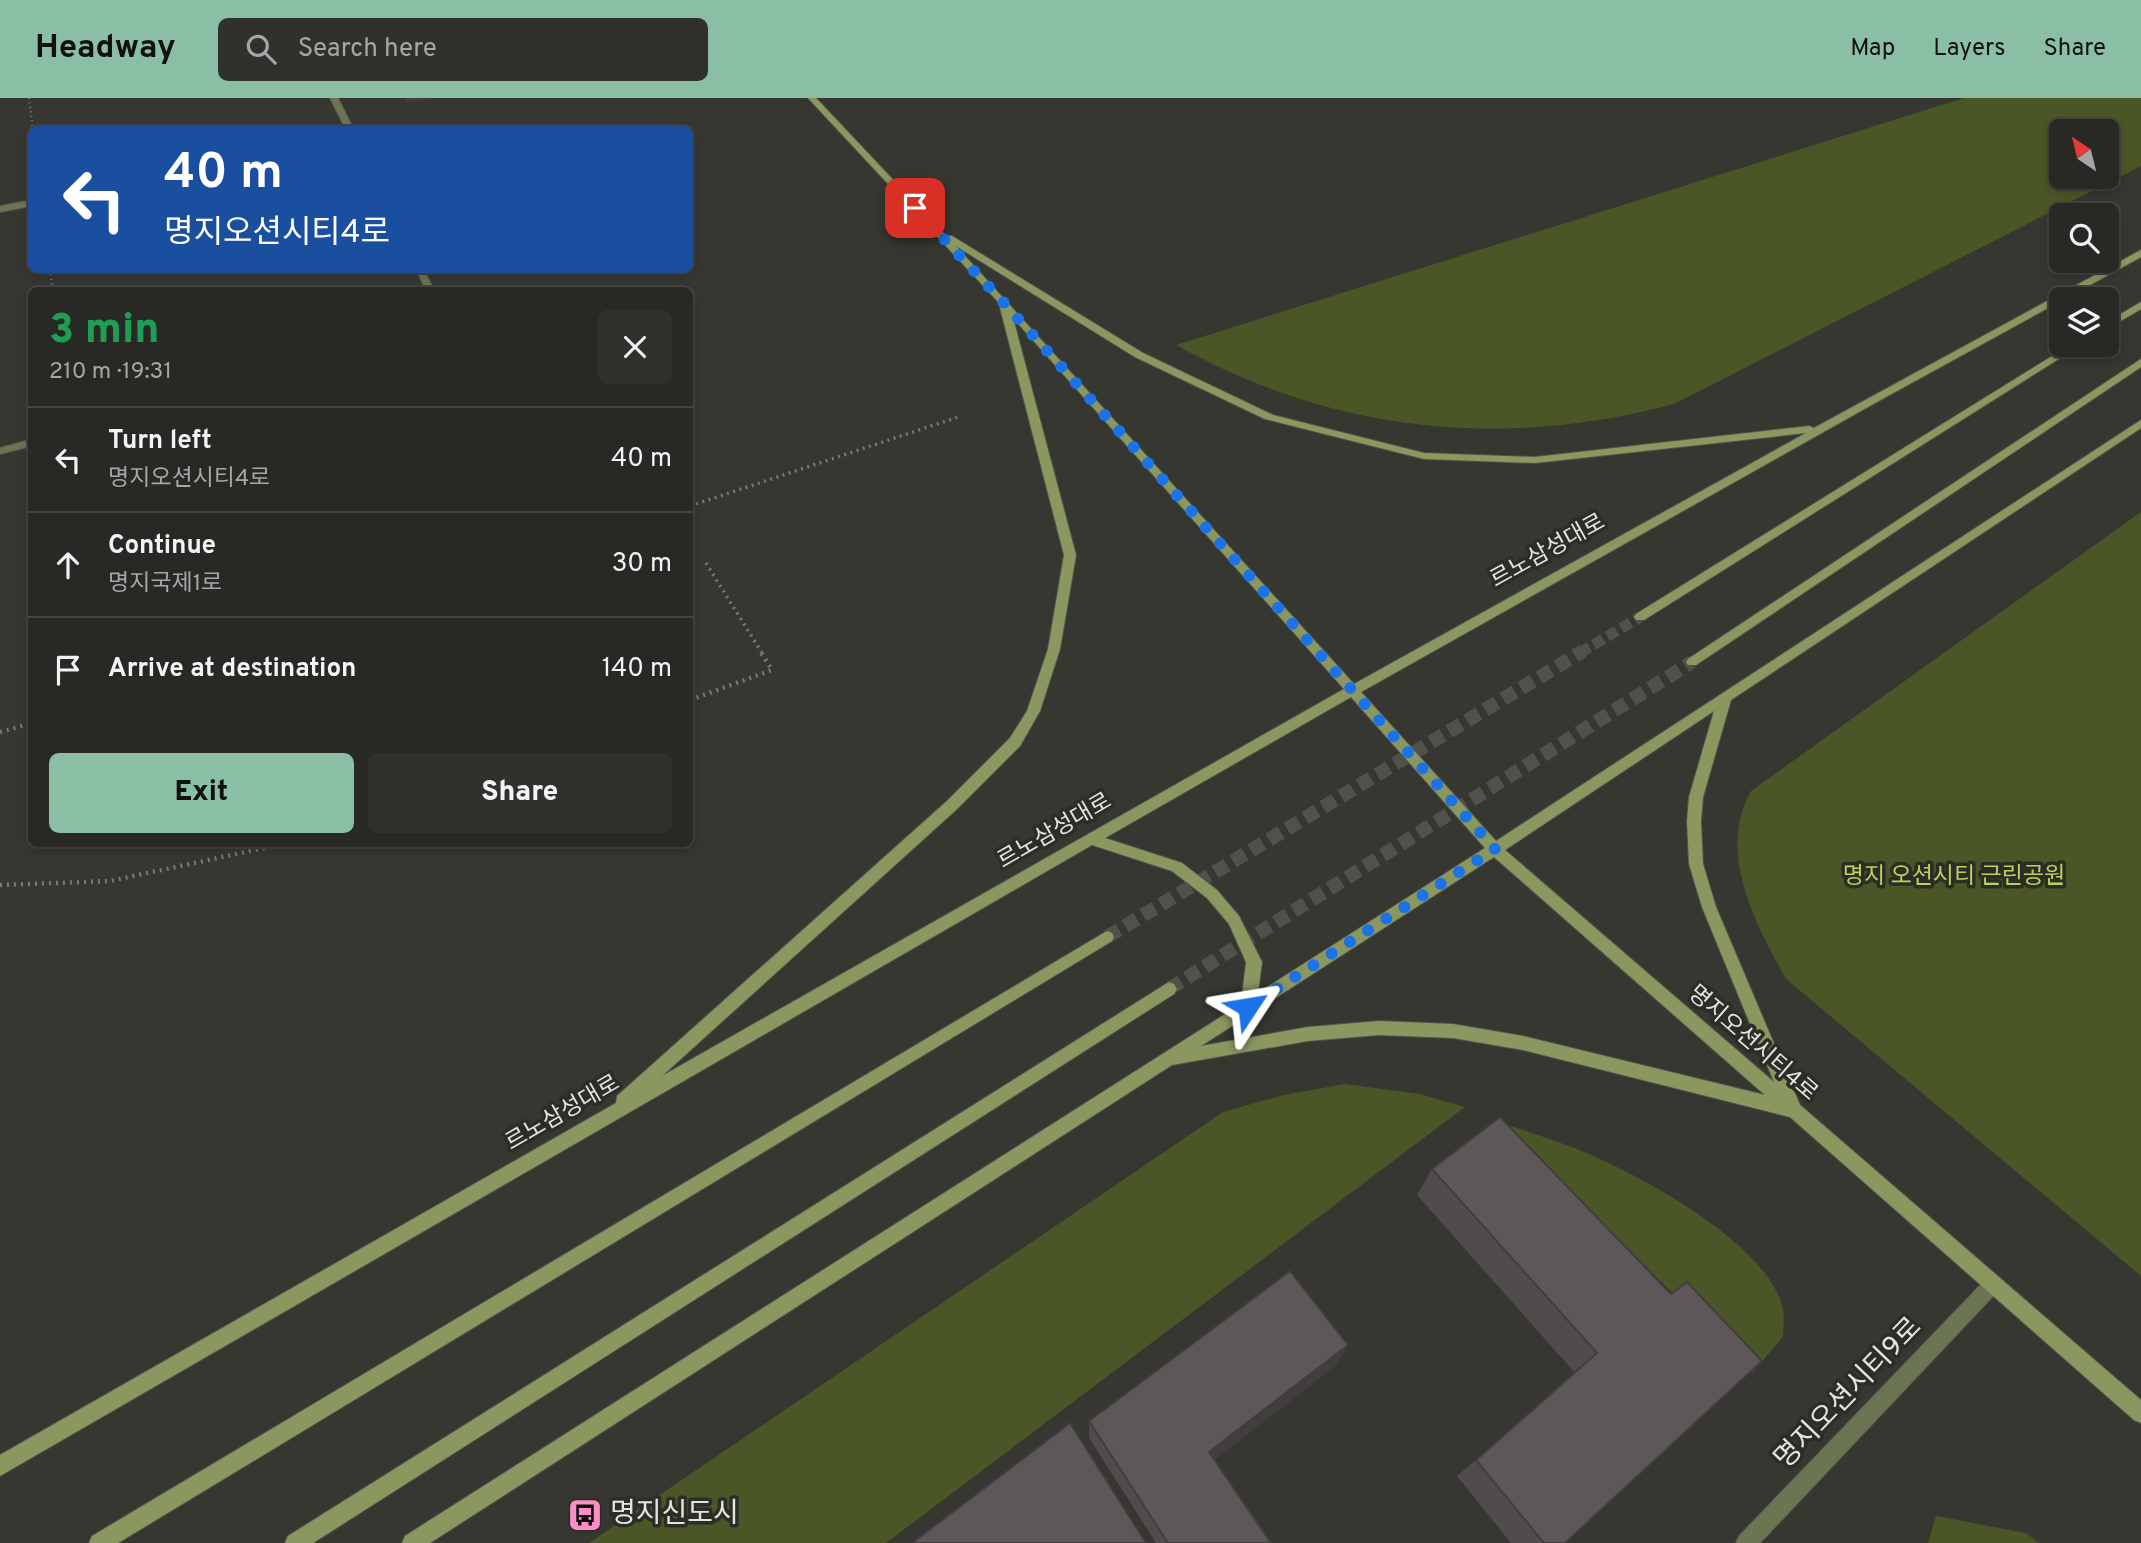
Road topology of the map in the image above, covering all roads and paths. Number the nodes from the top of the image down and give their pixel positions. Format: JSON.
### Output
{"nodes":[{"id":1,"x":29,"y":98,"type":"edge"},
{"id":2,"x":334,"y":98,"type":"edge"},
{"id":3,"x":812,"y":98,"type":"edge"},
{"id":4,"x":32,"y":126,"type":"edge"},
{"id":5,"x":348,"y":126,"type":"edge"},
{"id":6,"x":28,"y":204,"type":"edge"},
{"id":7,"x":0,"y":209,"type":"edge"},
{"id":8,"x":932,"y":227,"type":"junction"},
{"id":9,"x":2141,"y":253,"type":"edge"},
{"id":10,"x":1004,"y":303,"type":"junction"},
{"id":11,"x":2141,"y":304,"type":"edge"},
{"id":12,"x":2119,"y":318,"type":"edge"},
{"id":13,"x":2057,"y":357,"type":"edge"},
{"id":14,"x":2141,"y":362,"type":"edge"},
{"id":15,"x":958,"y":417,"type":"dead end"},
{"id":16,"x":2141,"y":423,"type":"edge"},
{"id":17,"x":1818,"y":428,"type":"junction"},
{"id":18,"x":28,"y":443,"type":"edge"},
{"id":19,"x":0,"y":450,"type":"edge"},
{"id":20,"x":693,"y":505,"type":"edge"},
{"id":21,"x":706,"y":563,"type":"dead end"},
{"id":22,"x":1640,"y":617,"type":"tunnel mouth"},
{"id":23,"x":1692,"y":662,"type":"tunnel mouth"},
{"id":24,"x":1352,"y":690,"type":"junction"},
{"id":25,"x":1725,"y":697,"type":"junction"},
{"id":26,"x":693,"y":699,"type":"edge"},
{"id":27,"x":28,"y":724,"type":"edge"},
{"id":28,"x":0,"y":732,"type":"edge"},
{"id":29,"x":1091,"y":839,"type":"junction"},
{"id":30,"x":270,"y":847,"type":"edge"},
{"id":31,"x":1495,"y":849,"type":"junction"},
{"id":32,"x":0,"y":885,"type":"edge"},
{"id":33,"x":1107,"y":937,"type":"tunnel mouth"},
{"id":34,"x":1169,"y":989,"type":"tunnel mouth"},
{"id":35,"x":1248,"y":1007,"type":"junction"},
{"id":36,"x":1167,"y":1059,"type":"junction"},
{"id":37,"x":1794,"y":1110,"type":"junction"},
{"id":38,"x":602,"y":1120,"type":"junction"},
{"id":39,"x":1993,"y":1284,"type":"junction"},
{"id":40,"x":2141,"y":1413,"type":"edge"},
{"id":41,"x":0,"y":1466,"type":"edge"},
{"id":42,"x":99,"y":1543,"type":"edge"},
{"id":43,"x":295,"y":1543,"type":"edge"},
{"id":44,"x":412,"y":1543,"type":"edge"},
{"id":45,"x":1746,"y":1543,"type":"edge"}],
"edges":[{"from":1,"to":4,"type":"path"},
{"from":2,"to":5,"type":"street"},
{"from":3,"to":8,"type":"main road"},
{"from":6,"to":7,"type":"street"},
{"from":8,"to":10,"type":"main road","name":"명지오션시티4로"},
{"from":8,"to":17,"type":"main road"},
{"from":9,"to":17,"type":"main road","name":"르노삼성대로"},
{"from":10,"to":24,"type":"main road","name":"명지오션시티4로"},
{"from":10,"to":38,"type":"main road"},
{"from":11,"to":12,"type":"main road"},
{"from":13,"to":22,"type":"main road"},
{"from":14,"to":23,"type":"main road"},
{"from":15,"to":20,"type":"path"},
{"from":16,"to":25,"type":"main road"},
{"from":17,"to":24,"type":"main road","name":"르노삼성대로"},
{"from":18,"to":19,"type":"street"},
{"from":21,"to":26,"type":"path"},
{"from":24,"to":29,"type":"main road","name":"르노삼성대로"},
{"from":24,"to":31,"type":"main road","name":"명지오션시티4로"},
{"from":25,"to":31,"type":"main road"},
{"from":25,"to":37,"type":"main road"},
{"from":27,"to":28,"type":"path"},
{"from":29,"to":35,"type":"main road"},
{"from":29,"to":38,"type":"main road","name":"르노삼성대로"},
{"from":30,"to":32,"type":"path"},
{"from":31,"to":35,"type":"main road"},
{"from":31,"to":37,"type":"main road","name":"명지오션시티4로"},
{"from":33,"to":42,"type":"main road"},
{"from":34,"to":43,"type":"main road"},
{"from":35,"to":36,"type":"main road"},
{"from":36,"to":37,"type":"main road"},
{"from":36,"to":44,"type":"main road"},
{"from":37,"to":39,"type":"main road","name":"명지오션시티4로"},
{"from":38,"to":41,"type":"main road","name":"르노삼성대로"},
{"from":39,"to":40,"type":"main road","name":"명지오션시티4로"},
{"from":39,"to":45,"type":"street","name":"명지오션시티9로"}]}
